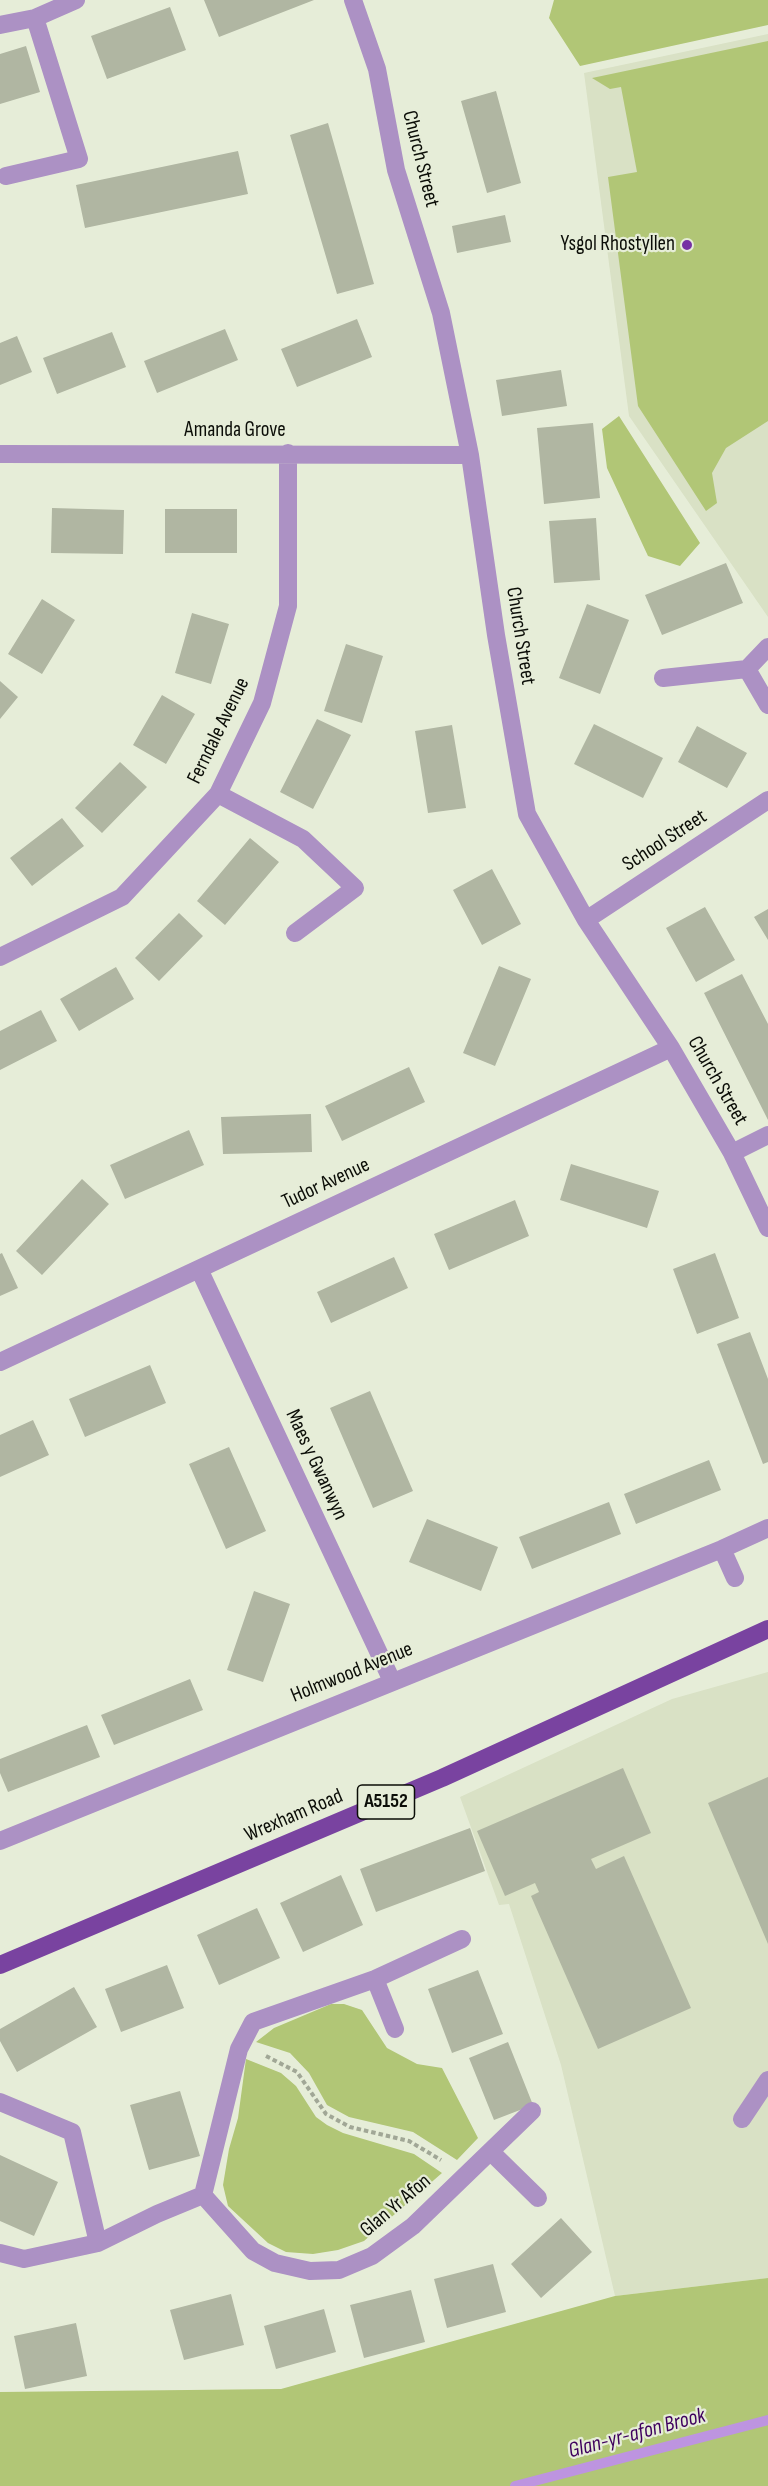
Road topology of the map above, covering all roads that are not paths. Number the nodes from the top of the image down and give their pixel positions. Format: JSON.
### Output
{"nodes":[{"id":1,"x":76,"y":0,"type":"edge"},
{"id":2,"x":353,"y":0,"type":"edge"},
{"id":3,"x":34,"y":18,"type":"junction"},
{"id":4,"x":0,"y":25,"type":"edge"},
{"id":5,"x":6,"y":176,"type":"dead end"},
{"id":6,"x":288,"y":453,"type":"junction"},
{"id":7,"x":0,"y":454,"type":"edge"},
{"id":8,"x":470,"y":454,"type":"junction"},
{"id":9,"x":768,"y":647,"type":"edge"},
{"id":10,"x":747,"y":669,"type":"junction"},
{"id":11,"x":663,"y":678,"type":"dead end"},
{"id":12,"x":768,"y":705,"type":"edge"},
{"id":13,"x":218,"y":794,"type":"junction"},
{"id":14,"x":768,"y":800,"type":"edge"},
{"id":15,"x":586,"y":920,"type":"junction"},
{"id":16,"x":295,"y":933,"type":"dead end"},
{"id":17,"x":0,"y":957,"type":"edge"},
{"id":18,"x":671,"y":1048,"type":"junction"},
{"id":19,"x":768,"y":1135,"type":"edge"},
{"id":20,"x":732,"y":1153,"type":"junction"},
{"id":21,"x":768,"y":1228,"type":"edge"},
{"id":22,"x":199,"y":1269,"type":"junction"},
{"id":23,"x":0,"y":1362,"type":"edge"},
{"id":24,"x":768,"y":1528,"type":"edge"},
{"id":25,"x":722,"y":1549,"type":"junction"},
{"id":26,"x":735,"y":1578,"type":"dead end"},
{"id":27,"x":768,"y":1629,"type":"edge"},
{"id":28,"x":392,"y":1681,"type":"junction"},
{"id":29,"x":0,"y":1841,"type":"edge"},
{"id":30,"x":462,"y":1940,"type":"dead end"},
{"id":31,"x":0,"y":1965,"type":"edge"},
{"id":32,"x":375,"y":1979,"type":"junction"},
{"id":33,"x":395,"y":2029,"type":"dead end"},
{"id":34,"x":768,"y":2080,"type":"edge"},
{"id":35,"x":0,"y":2102,"type":"edge"},
{"id":36,"x":532,"y":2111,"type":"dead end"},
{"id":37,"x":742,"y":2119,"type":"dead end"},
{"id":38,"x":491,"y":2152,"type":"junction"},
{"id":39,"x":203,"y":2195,"type":"junction"},
{"id":40,"x":538,"y":2198,"type":"dead end"},
{"id":41,"x":98,"y":2243,"type":"junction"},
{"id":42,"x":0,"y":2253,"type":"edge"}],
"edges":[{"from":1,"to":3,"type":"street"},
{"from":2,"to":8,"type":"street","name":"Church Street"},
{"from":3,"to":4,"type":"street"},
{"from":3,"to":5,"type":"street"},
{"from":6,"to":7,"type":"street","name":"Amanda Grove"},
{"from":6,"to":8,"type":"street","name":"Amanda Grove"},
{"from":6,"to":13,"type":"street","name":"Ferndale Avenue"},
{"from":8,"to":15,"type":"street","name":"Church Street"},
{"from":9,"to":10,"type":"street"},
{"from":10,"to":11,"type":"street"},
{"from":10,"to":12,"type":"street"},
{"from":13,"to":16,"type":"street"},
{"from":13,"to":17,"type":"street","name":"Ferndale Avenue"},
{"from":14,"to":15,"type":"street","name":"School Street"},
{"from":15,"to":18,"type":"street","name":"Church Street"},
{"from":18,"to":20,"type":"street","name":"Church Street"},
{"from":18,"to":22,"type":"street","name":"Tudor Avenue"},
{"from":19,"to":20,"type":"street"},
{"from":20,"to":21,"type":"street","name":"Church Street"},
{"from":22,"to":23,"type":"street","name":"Tudor Avenue"},
{"from":22,"to":28,"type":"street","name":"Maes y Gwanwyn"},
{"from":24,"to":25,"type":"street","name":"Holmwood Avenue"},
{"from":25,"to":26,"type":"street"},
{"from":25,"to":28,"type":"street","name":"Holmwood Avenue"},
{"from":27,"to":31,"type":"main road","name":"Wrexham Road","number":"A5152"},
{"from":28,"to":29,"type":"street","name":"Holmwood Avenue"},
{"from":30,"to":32,"type":"street"},
{"from":32,"to":33,"type":"street"},
{"from":32,"to":39,"type":"street"},
{"from":34,"to":37,"type":"street"},
{"from":35,"to":41,"type":"street"},
{"from":36,"to":38,"type":"street","name":"Glan Yr Afon"},
{"from":38,"to":39,"type":"street","name":"Glan Yr Afon"},
{"from":38,"to":40,"type":"street"},
{"from":39,"to":41,"type":"street"},
{"from":41,"to":42,"type":"street"}]}
